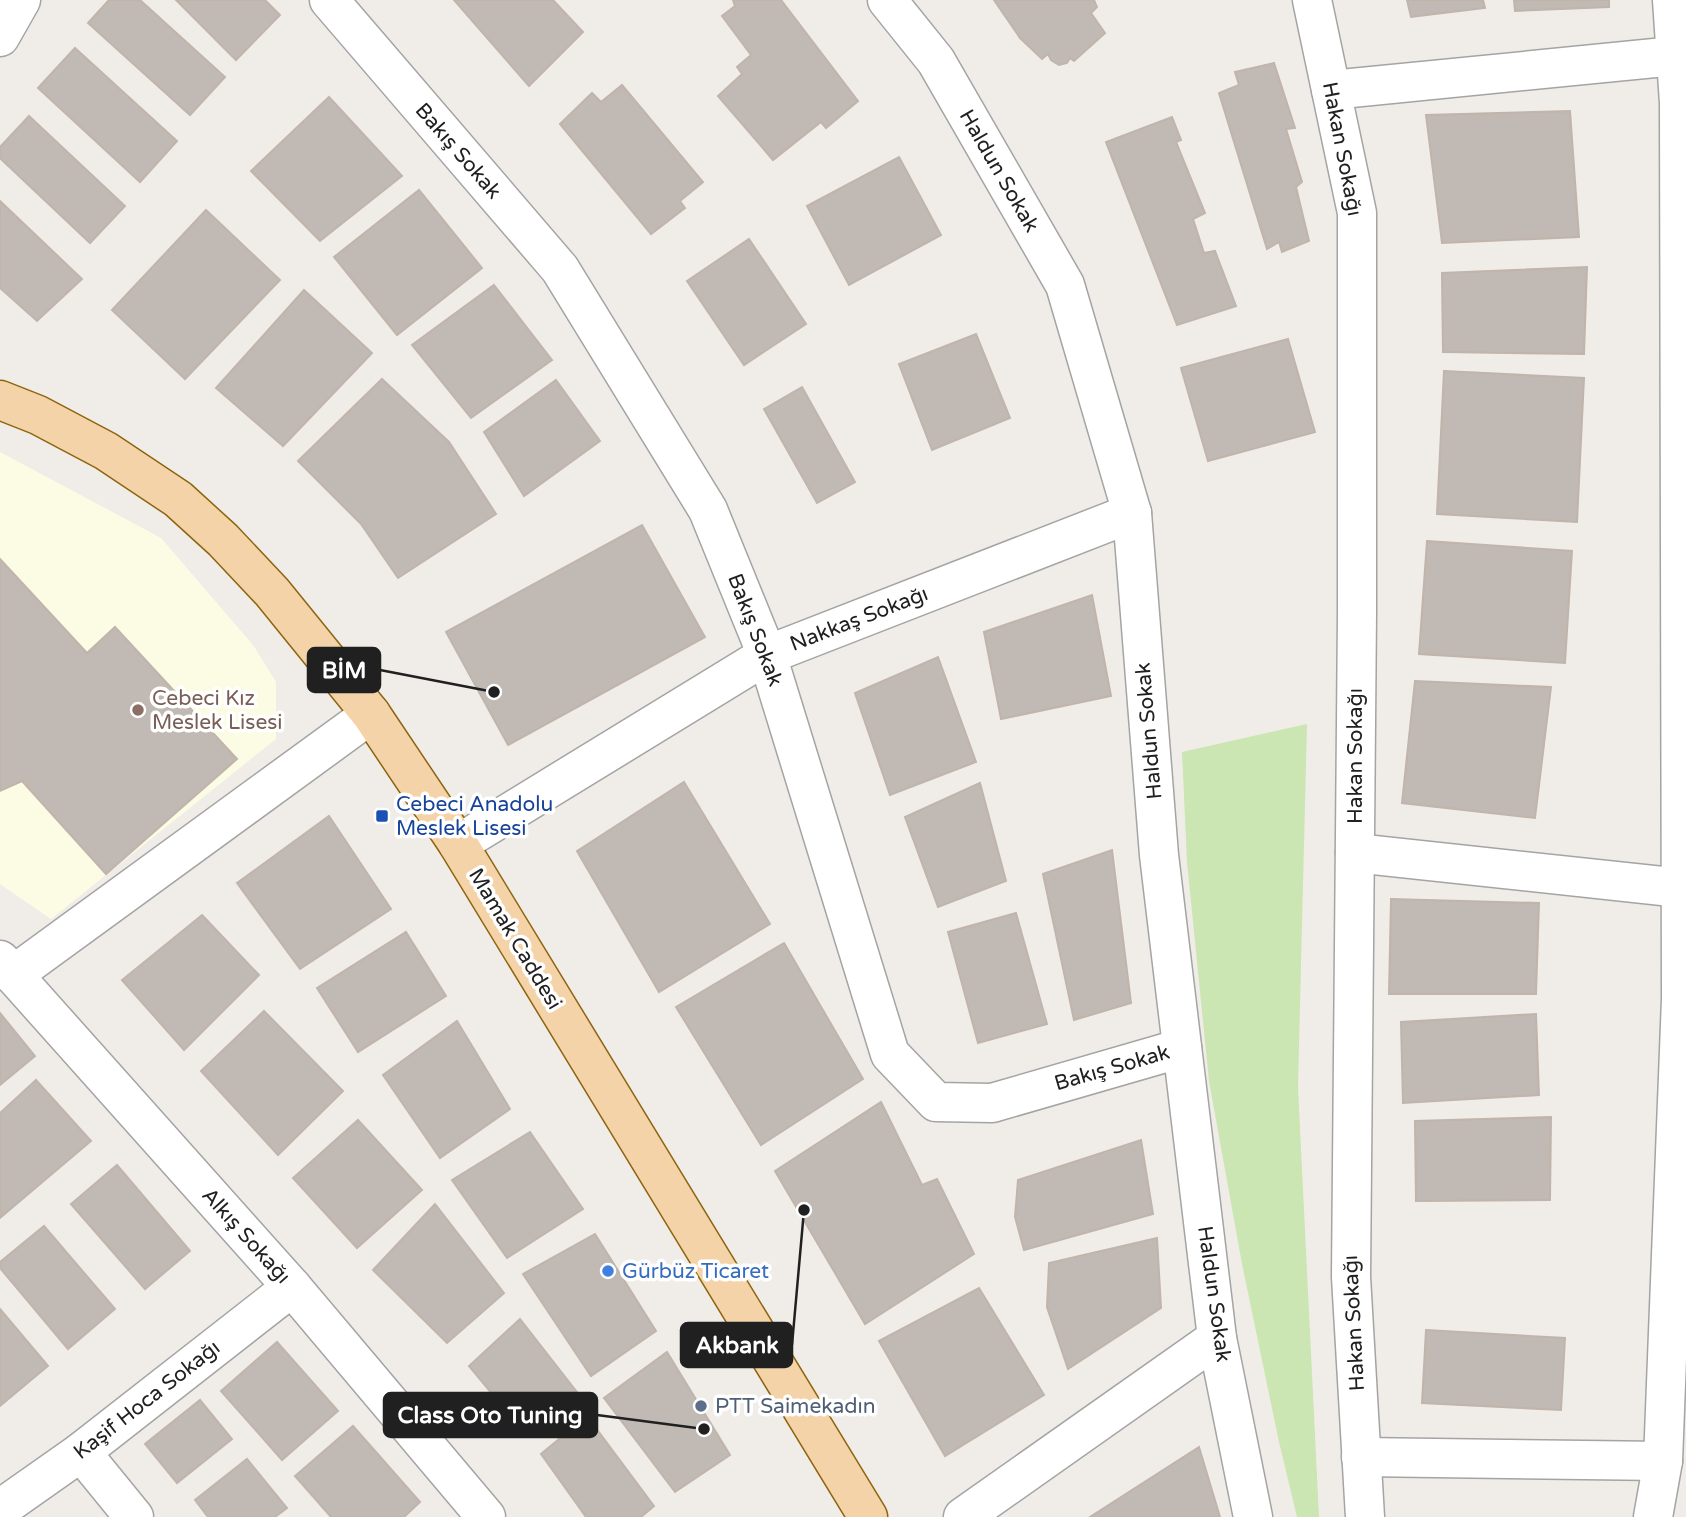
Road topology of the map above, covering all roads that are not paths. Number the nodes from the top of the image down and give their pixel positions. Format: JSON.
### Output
{"nodes":[{"id":1,"x":21,"y":0,"type":"edge"},
{"id":2,"x":329,"y":0,"type":"edge"},
{"id":3,"x":887,"y":0,"type":"edge"},
{"id":4,"x":1312,"y":0,"type":"edge"},
{"id":5,"x":1672,"y":0,"type":"edge"},
{"id":6,"x":0,"y":37,"type":"edge"},
{"id":7,"x":1675,"y":56,"type":"junction"},
{"id":8,"x":1331,"y":90,"type":"junction"},
{"id":9,"x":0,"y":400,"type":"edge"},
{"id":10,"x":1132,"y":513,"type":"junction"},
{"id":11,"x":767,"y":655,"type":"junction"},
{"id":12,"x":371,"y":714,"type":"junction"},
{"id":13,"x":458,"y":844,"type":"junction"},
{"id":14,"x":1355,"y":853,"type":"junction"},
{"id":15,"x":1681,"y":888,"type":"junction"},
{"id":16,"x":7,"y":967,"type":"edge"},
{"id":17,"x":1182,"y":1048,"type":"junction"},
{"id":18,"x":292,"y":1287,"type":"junction"},
{"id":19,"x":1217,"y":1338,"type":"junction"},
{"id":20,"x":81,"y":1452,"type":"junction"},
{"id":21,"x":1361,"y":1457,"type":"junction"},
{"id":22,"x":1663,"y":1461,"type":"junction"},
{"id":23,"x":0,"y":1509,"type":"edge"},
{"id":24,"x":134,"y":1517,"type":"edge"},
{"id":25,"x":486,"y":1517,"type":"edge"},
{"id":26,"x":868,"y":1517,"type":"edge"},
{"id":27,"x":963,"y":1517,"type":"edge"},
{"id":28,"x":1253,"y":1517,"type":"edge"},
{"id":29,"x":1365,"y":1517,"type":"edge"},
{"id":30,"x":1653,"y":1517,"type":"edge"}],
"edges":[{"from":1,"to":6,"type":"street"},
{"from":2,"to":11,"type":"street","name":"Bakış Sokak"},
{"from":3,"to":10,"type":"street","name":"Haldun Sokak"},
{"from":4,"to":8,"type":"street","name":"Hakan Sokağı"},
{"from":5,"to":7,"type":"street"},
{"from":7,"to":8,"type":"street"},
{"from":7,"to":15,"type":"street"},
{"from":8,"to":14,"type":"street","name":"Hakan Sokağı"},
{"from":9,"to":12,"type":"main road","name":"Mamak Caddesi"},
{"from":10,"to":11,"type":"street","name":"Nakkaş Sokağı"},
{"from":10,"to":17,"type":"street","name":"Haldun Sokak"},
{"from":11,"to":13,"type":"street","name":"Nakkaş Sokağı"},
{"from":11,"to":17,"type":"street","name":"Bakış Sokak"},
{"from":12,"to":13,"type":"main road","name":"Mamak Caddesi"},
{"from":12,"to":16,"type":"street"},
{"from":13,"to":26,"type":"main road","name":"Mamak Caddesi"},
{"from":14,"to":15,"type":"street"},
{"from":14,"to":21,"type":"street","name":"Hakan Sokağı"},
{"from":15,"to":22,"type":"street"},
{"from":16,"to":18,"type":"street","name":"Alkış Sokağı"},
{"from":17,"to":19,"type":"street","name":"Haldun Sokak"},
{"from":18,"to":20,"type":"street","name":"Kaşif Hoca Sokağı"},
{"from":18,"to":25,"type":"street","name":"Alkış Sokağı"},
{"from":19,"to":27,"type":"street"},
{"from":19,"to":28,"type":"street","name":"Haldun Sokak"},
{"from":20,"to":23,"type":"street","name":"Kaşif Hoca Sokağı"},
{"from":20,"to":24,"type":"street"},
{"from":21,"to":22,"type":"street"},
{"from":21,"to":29,"type":"street","name":"Hakan Sokağı"},
{"from":22,"to":30,"type":"street"}]}
